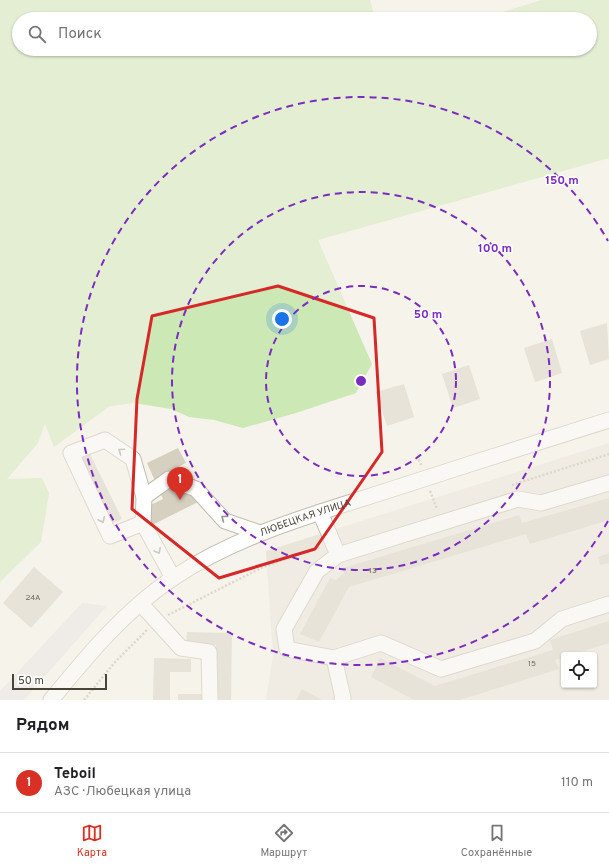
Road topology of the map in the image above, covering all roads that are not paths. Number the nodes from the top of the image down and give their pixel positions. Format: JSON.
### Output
{"nodes":[{"id":1,"x":609,"y":420,"type":"edge"},
{"id":2,"x":609,"y":483,"type":"edge"},
{"id":3,"x":144,"y":497,"type":"junction"},
{"id":4,"x":320,"y":512,"type":"junction"},
{"id":5,"x":143,"y":523,"type":"junction"},
{"id":6,"x":260,"y":533,"type":"junction"},
{"id":7,"x":338,"y":555,"type":"junction"},
{"id":8,"x":173,"y":578,"type":"junction"},
{"id":9,"x":141,"y":604,"type":"junction"},
{"id":10,"x":609,"y":604,"type":"edge"},
{"id":11,"x":334,"y":658,"type":"junction"},
{"id":12,"x":51,"y":700,"type":"edge"},
{"id":13,"x":210,"y":700,"type":"edge"},
{"id":14,"x":342,"y":700,"type":"edge"}],
"edges":[{"from":1,"to":4,"type":"street","name":"ЛЮБЕЦКАЯ УЛИЦА"},
{"from":2,"to":7,"type":"street"},
{"from":3,"to":5,"type":"street"},
{"from":3,"to":5,"type":"street","one_way":true},
{"from":6,"to":3,"type":"street","one_way":true},
{"from":4,"to":6,"type":"street","name":"ЛЮБЕЦКАЯ УЛИЦА"},
{"from":4,"to":7,"type":"street"},
{"from":5,"to":8,"type":"street","one_way":true},
{"from":6,"to":8,"type":"street","name":"ЛЮБЕЦКАЯ УЛИЦА"},
{"from":7,"to":11,"type":"street"},
{"from":8,"to":9,"type":"street","name":"ЛЮБЕЦКАЯ УЛИЦА"},
{"from":9,"to":12,"type":"street","name":"ЛЮБЕЦКАЯ УЛИЦА"},
{"from":9,"to":13,"type":"street"},
{"from":10,"to":11,"type":"street"},
{"from":11,"to":14,"type":"street"}]}
